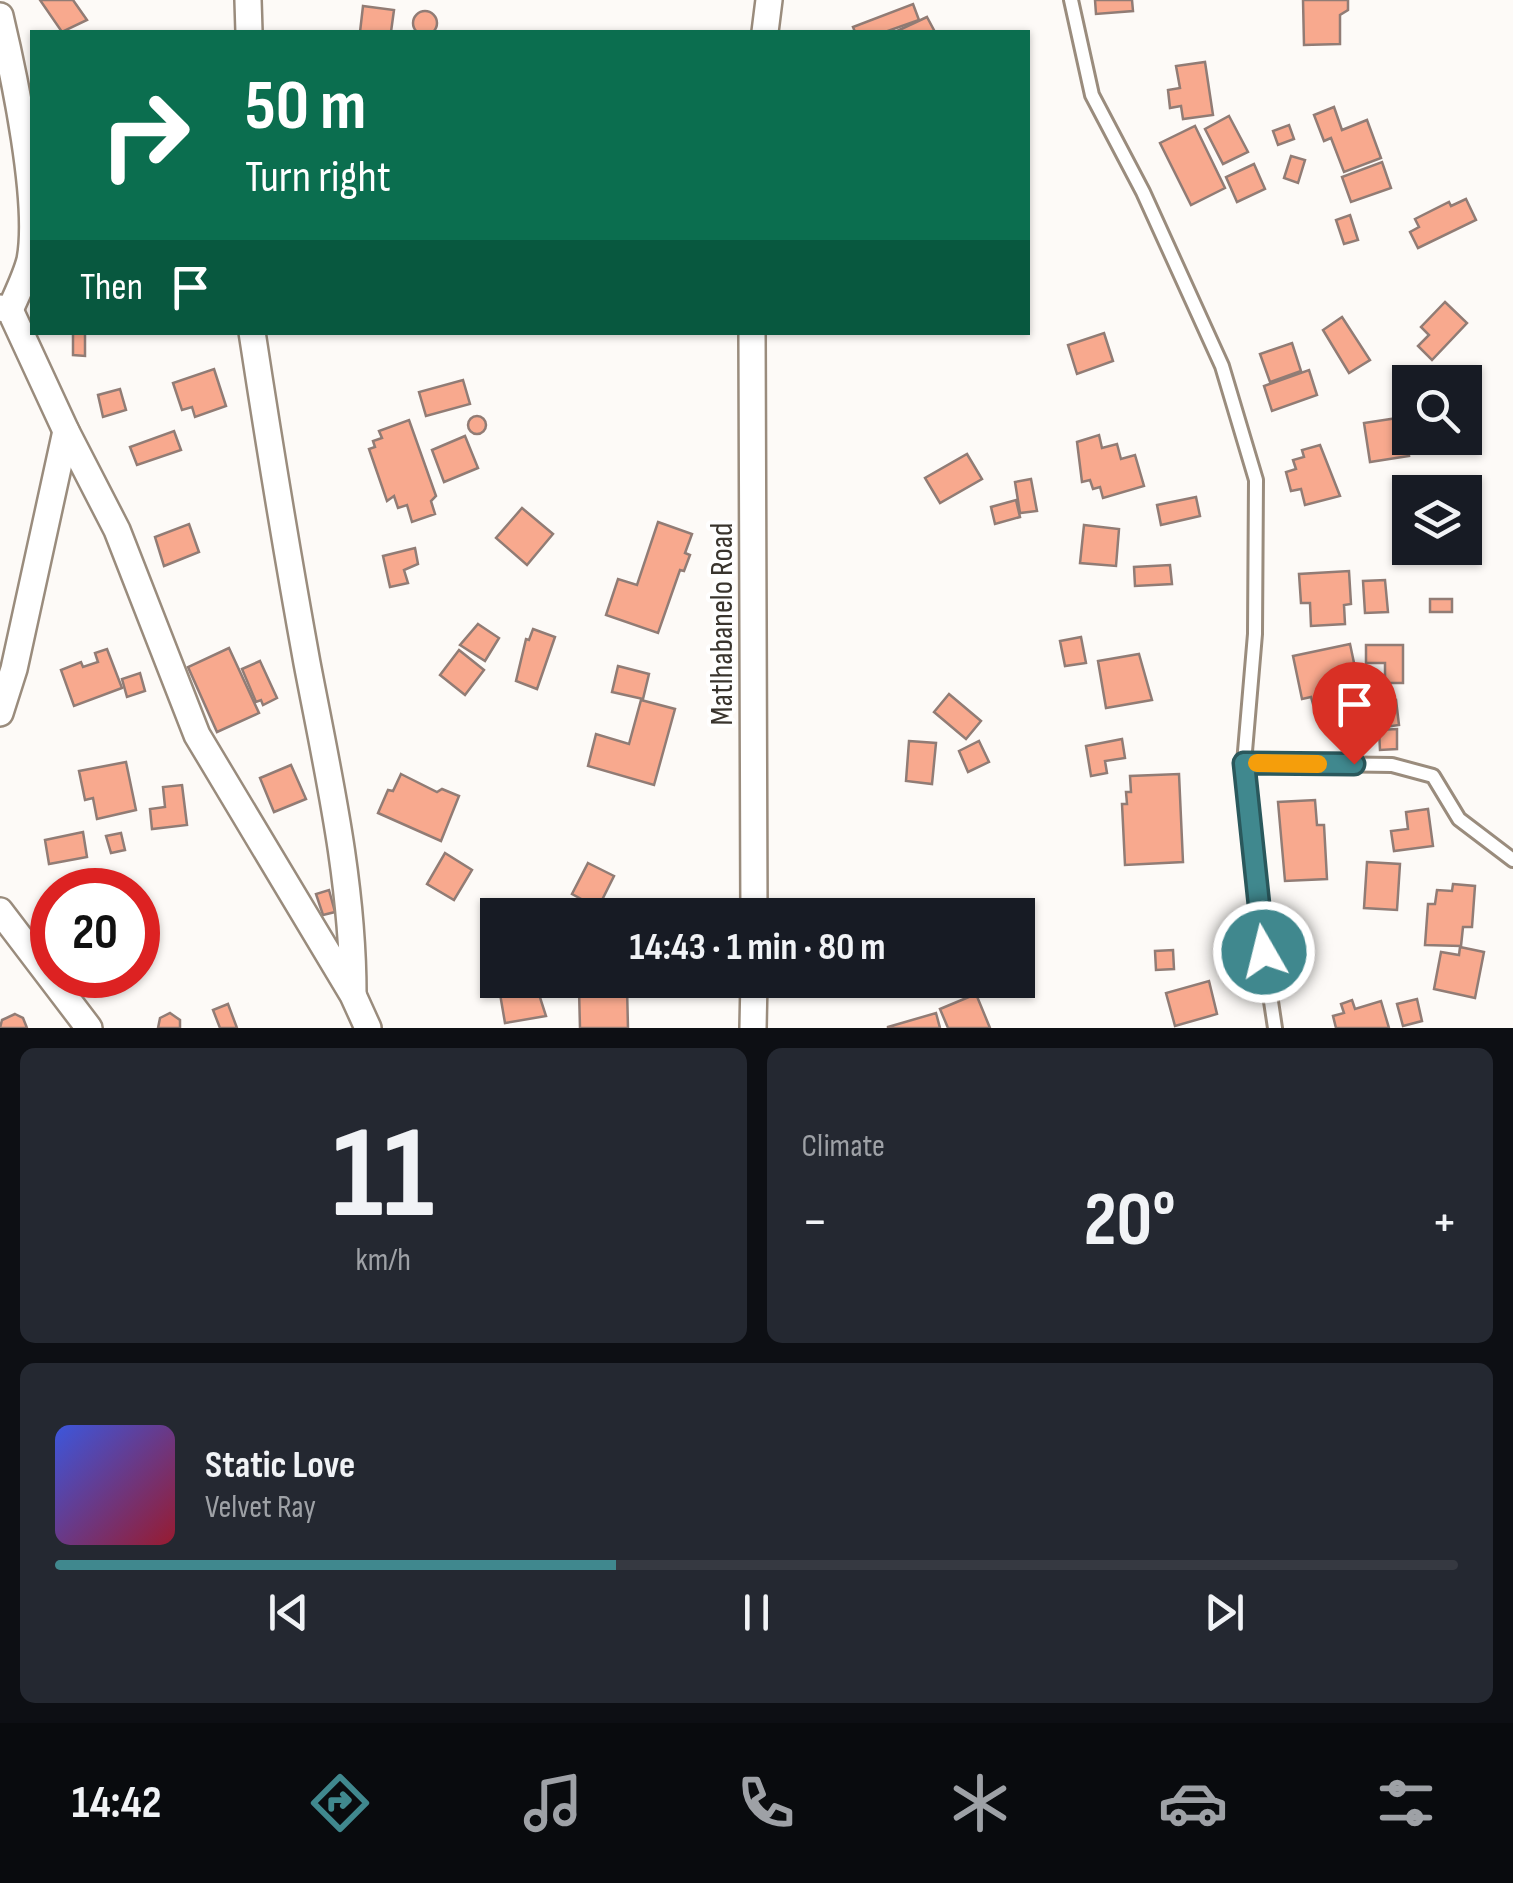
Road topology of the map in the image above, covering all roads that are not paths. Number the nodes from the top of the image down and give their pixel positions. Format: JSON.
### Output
{"nodes":[{"id":1,"x":248,"y":0,"type":"edge"},
{"id":2,"x":769,"y":0,"type":"edge"},
{"id":3,"x":1071,"y":0,"type":"edge"},
{"id":4,"x":0,"y":16,"type":"edge"},
{"id":5,"x":249,"y":30,"type":"edge"},
{"id":6,"x":765,"y":30,"type":"edge"},
{"id":7,"x":30,"y":201,"type":"edge"},
{"id":8,"x":30,"y":260,"type":"edge"},
{"id":9,"x":5,"y":309,"type":"edge"},
{"id":10,"x":252,"y":335,"type":"edge"},
{"id":11,"x":752,"y":335,"type":"edge"},
{"id":12,"x":66,"y":431,"type":"junction"},
{"id":13,"x":0,"y":713,"type":"edge"},
{"id":14,"x":1244,"y":763,"type":"junction"},
{"id":15,"x":1513,"y":860,"type":"edge"},
{"id":16,"x":754,"y":898,"type":"edge"},
{"id":17,"x":0,"y":911,"type":"edge"},
{"id":18,"x":353,"y":995,"type":"junction"},
{"id":19,"x":754,"y":998,"type":"edge"},
{"id":20,"x":90,"y":1028,"type":"edge"},
{"id":21,"x":368,"y":1028,"type":"edge"},
{"id":22,"x":753,"y":1028,"type":"edge"},
{"id":23,"x":1275,"y":1028,"type":"edge"}],
"edges":[{"from":1,"to":5,"type":"street"},
{"from":2,"to":6,"type":"street"},
{"from":3,"to":14,"type":"lane"},
{"from":4,"to":7,"type":"street"},
{"from":8,"to":9,"type":"street"},
{"from":9,"to":12,"type":"street"},
{"from":10,"to":18,"type":"street"},
{"from":11,"to":16,"type":"street","name":"Matlhabanelo Road"},
{"from":12,"to":13,"type":"street"},
{"from":12,"to":18,"type":"street"},
{"from":14,"to":15,"type":"lane"},
{"from":14,"to":23,"type":"lane"},
{"from":17,"to":20,"type":"street"},
{"from":18,"to":21,"type":"street"},
{"from":19,"to":22,"type":"street"}]}
